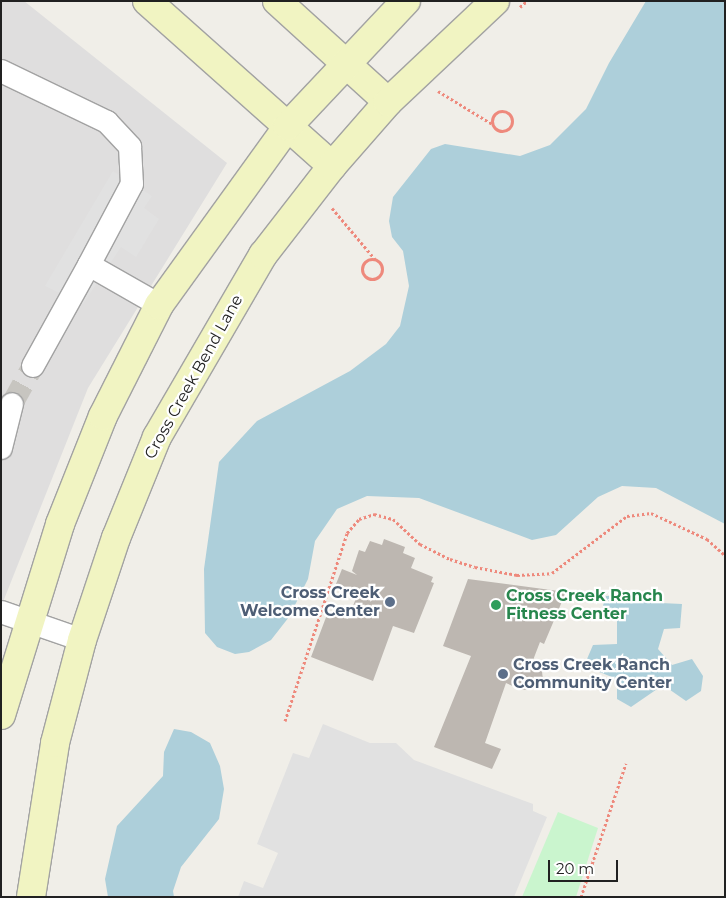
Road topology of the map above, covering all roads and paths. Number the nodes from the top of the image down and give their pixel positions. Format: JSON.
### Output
{"nodes":[{"id":1,"x":147,"y":1,"type":"edge"},
{"id":2,"x":277,"y":1,"type":"edge"},
{"id":3,"x":406,"y":1,"type":"edge"},
{"id":4,"x":527,"y":1,"type":"edge"},
{"id":5,"x":504,"y":7,"type":"edge"},
{"id":6,"x":346,"y":62,"type":"junction"},
{"id":7,"x":1,"y":71,"type":"edge"},
{"id":8,"x":425,"y":83,"type":"junction"},
{"id":9,"x":443,"y":84,"type":"dead end"},
{"id":10,"x":388,"y":102,"type":"junction"},
{"id":11,"x":492,"y":124,"type":"junction"},
{"id":12,"x":288,"y":126,"type":"junction"},
{"id":13,"x":332,"y":166,"type":"junction"},
{"id":14,"x":338,"y":200,"type":"dead end"},
{"id":15,"x":332,"y":208,"type":"junction"},
{"id":16,"x":326,"y":216,"type":"dead end"},
{"id":17,"x":375,"y":259,"type":"junction"},
{"id":18,"x":89,"y":265,"type":"junction"},
{"id":19,"x":159,"y":305,"type":"junction"},
{"id":20,"x":33,"y":366,"type":"tunnel mouth"},
{"id":21,"x":12,"y":404,"type":"tunnel mouth"},
{"id":22,"x":1,"y":448,"type":"edge"},
{"id":23,"x":725,"y":555,"type":"edge"},
{"id":24,"x":1,"y":612,"type":"edge"},
{"id":25,"x":27,"y":623,"type":"junction"},
{"id":26,"x":82,"y":640,"type":"junction"},
{"id":27,"x":1,"y":715,"type":"edge"},
{"id":28,"x":285,"y":721,"type":"dead end"},
{"id":29,"x":626,"y":763,"type":"dead end"},
{"id":30,"x":31,"y":897,"type":"edge"},
{"id":31,"x":581,"y":897,"type":"edge"}],
"edges":[{"from":1,"to":12,"type":"main road"},
{"from":2,"to":6,"type":"main road"},
{"from":3,"to":6,"type":"main road"},
{"from":4,"to":5,"type":"path"},
{"from":5,"to":8,"type":"main road","name":"Cross Creek Bend Lane"},
{"from":6,"to":10,"type":"main road"},
{"from":6,"to":12,"type":"main road"},
{"from":7,"to":18,"type":"street"},
{"from":8,"to":9,"type":"path"},
{"from":8,"to":10,"type":"main road","name":"Cross Creek Bend Lane"},
{"from":8,"to":11,"type":"path"},
{"from":10,"to":13,"type":"main road","name":"Cross Creek Bend Lane"},
{"from":11,"to":11,"type":"path"},
{"from":12,"to":13,"type":"main road"},
{"from":12,"to":19,"type":"main road"},
{"from":13,"to":26,"type":"main road","name":"Cross Creek Bend Lane"},
{"from":14,"to":15,"type":"path"},
{"from":15,"to":16,"type":"path"},
{"from":15,"to":17,"type":"path"},
{"from":17,"to":17,"type":"path"},
{"from":18,"to":19,"type":"street"},
{"from":18,"to":20,"type":"street"},
{"from":19,"to":25,"type":"main road"},
{"from":21,"to":22,"type":"street"},
{"from":23,"to":28,"type":"path"},
{"from":24,"to":25,"type":"street"},
{"from":25,"to":26,"type":"street"},
{"from":25,"to":27,"type":"main road"},
{"from":26,"to":30,"type":"main road","name":"Cross Creek Bend Lane"},
{"from":29,"to":31,"type":"path"}]}
